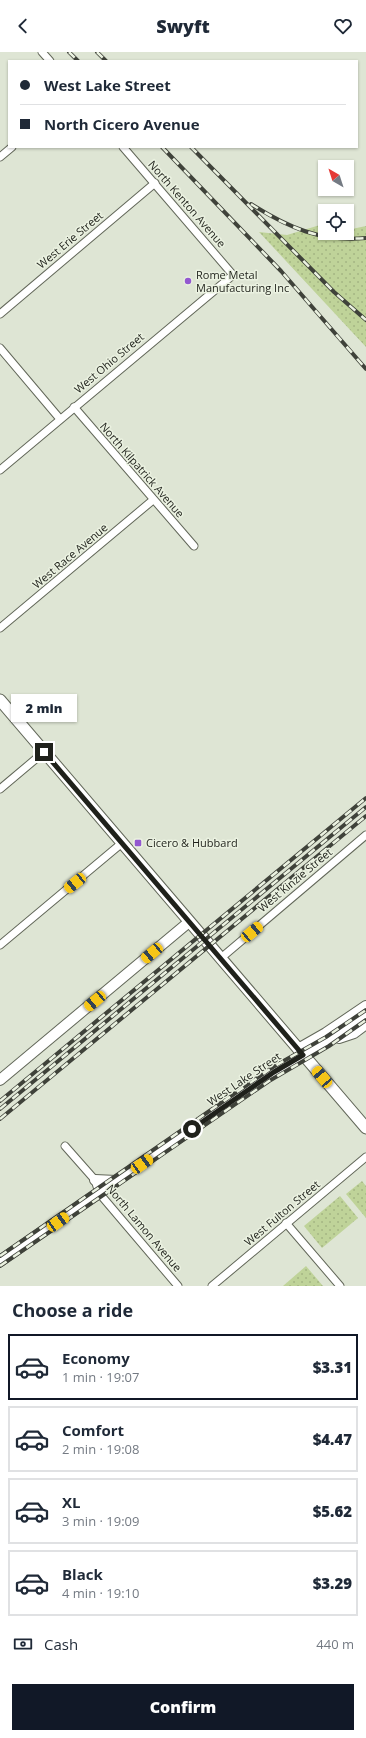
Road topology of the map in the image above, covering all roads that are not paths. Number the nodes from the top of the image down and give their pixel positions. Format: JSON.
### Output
{"nodes":[{"id":1,"x":42,"y":52,"type":"edge"},
{"id":2,"x":49,"y":60,"type":"edge"},
{"id":3,"x":11,"y":148,"type":"edge"},
{"id":4,"x":124,"y":148,"type":"edge"},
{"id":5,"x":0,"y":157,"type":"edge"},
{"id":6,"x":154,"y":183,"type":"junction"},
{"id":7,"x":233,"y":275,"type":"joint"},
{"id":8,"x":0,"y":314,"type":"edge"},
{"id":9,"x":0,"y":348,"type":"edge"},
{"id":10,"x":74,"y":407,"type":"junction"},
{"id":11,"x":60,"y":419,"type":"junction"},
{"id":12,"x":0,"y":470,"type":"edge"},
{"id":13,"x":153,"y":500,"type":"junction"},
{"id":14,"x":194,"y":546,"type":"dead end"},
{"id":15,"x":0,"y":628,"type":"edge"},
{"id":16,"x":0,"y":700,"type":"edge"},
{"id":17,"x":44,"y":752,"type":"junction"},
{"id":18,"x":0,"y":789,"type":"edge"},
{"id":19,"x":366,"y":835,"type":"edge"},
{"id":20,"x":122,"y":843,"type":"junction"},
{"id":21,"x":189,"y":922,"type":"junction"},
{"id":22,"x":0,"y":945,"type":"edge"},
{"id":23,"x":221,"y":958,"type":"junction"},
{"id":24,"x":366,"y":1006,"type":"edge"},
{"id":25,"x":366,"y":1015,"type":"edge"},
{"id":26,"x":366,"y":1024,"type":"edge"},
{"id":27,"x":325,"y":1042,"type":"junction"},
{"id":28,"x":301,"y":1052,"type":"junction"},
{"id":29,"x":0,"y":1080,"type":"edge"},
{"id":30,"x":366,"y":1128,"type":"edge"},
{"id":31,"x":65,"y":1146,"type":"dead end"},
{"id":32,"x":366,"y":1157,"type":"edge"},
{"id":33,"x":95,"y":1180,"type":"junction"},
{"id":34,"x":116,"y":1181,"type":"junction"},
{"id":35,"x":99,"y":1194,"type":"junction"},
{"id":36,"x":286,"y":1224,"type":"junction"},
{"id":37,"x":0,"y":1262,"type":"edge"},
{"id":38,"x":178,"y":1286,"type":"edge"},
{"id":39,"x":212,"y":1286,"type":"edge"},
{"id":40,"x":340,"y":1286,"type":"edge"}],
"edges":[{"from":1,"to":2,"type":"street"},
{"from":3,"to":5,"type":"street"},
{"from":4,"to":6,"type":"street","name":"North Kenton Avenue"},
{"from":6,"to":7,"type":"street","name":"North Kenton Avenue"},
{"from":6,"to":8,"type":"street","name":"West Erie Street"},
{"from":7,"to":10,"type":"street","name":"West Ohio Street"},
{"from":9,"to":11,"type":"street"},
{"from":10,"to":11,"type":"street","name":"West Ohio Street"},
{"from":10,"to":13,"type":"street","name":"North Kilpatrick Avenue"},
{"from":11,"to":12,"type":"street","name":"West Ohio Street"},
{"from":13,"to":14,"type":"street","name":"North Kilpatrick Avenue"},
{"from":13,"to":15,"type":"street","name":"West Race Avenue"},
{"from":16,"to":17,"type":"main road"},
{"from":17,"to":18,"type":"street"},
{"from":17,"to":20,"type":"main road"},
{"from":19,"to":23,"type":"street","name":"West Kinzie Street"},
{"from":20,"to":21,"type":"main road"},
{"from":20,"to":22,"type":"street"},
{"from":21,"to":23,"type":"main road"},
{"from":21,"to":29,"type":"main road"},
{"from":23,"to":28,"type":"main road"},
{"from":24,"to":28,"type":"main road","name":"West Lake Street"},
{"from":25,"to":27,"type":"main road","name":"West Lake Street"},
{"from":26,"to":27,"type":"main road","name":"West Lake Street"},
{"from":27,"to":28,"type":"main road","name":"West Lake Street"},
{"from":28,"to":30,"type":"main road"},
{"from":28,"to":34,"type":"main road","name":"West Lake Street"},
{"from":31,"to":33,"type":"street","name":"North Lamon Avenue"},
{"from":32,"to":36,"type":"street","name":"West Fulton Street"},
{"from":33,"to":34,"type":"main road"},
{"from":33,"to":35,"type":"street","name":"North Lamon Avenue"},
{"from":34,"to":35,"type":"main road","name":"West Lake Street"},
{"from":35,"to":37,"type":"main road","name":"West Lake Street"},
{"from":35,"to":38,"type":"street","name":"North Lamon Avenue"},
{"from":36,"to":39,"type":"street","name":"West Fulton Street"},
{"from":36,"to":40,"type":"street"}]}
